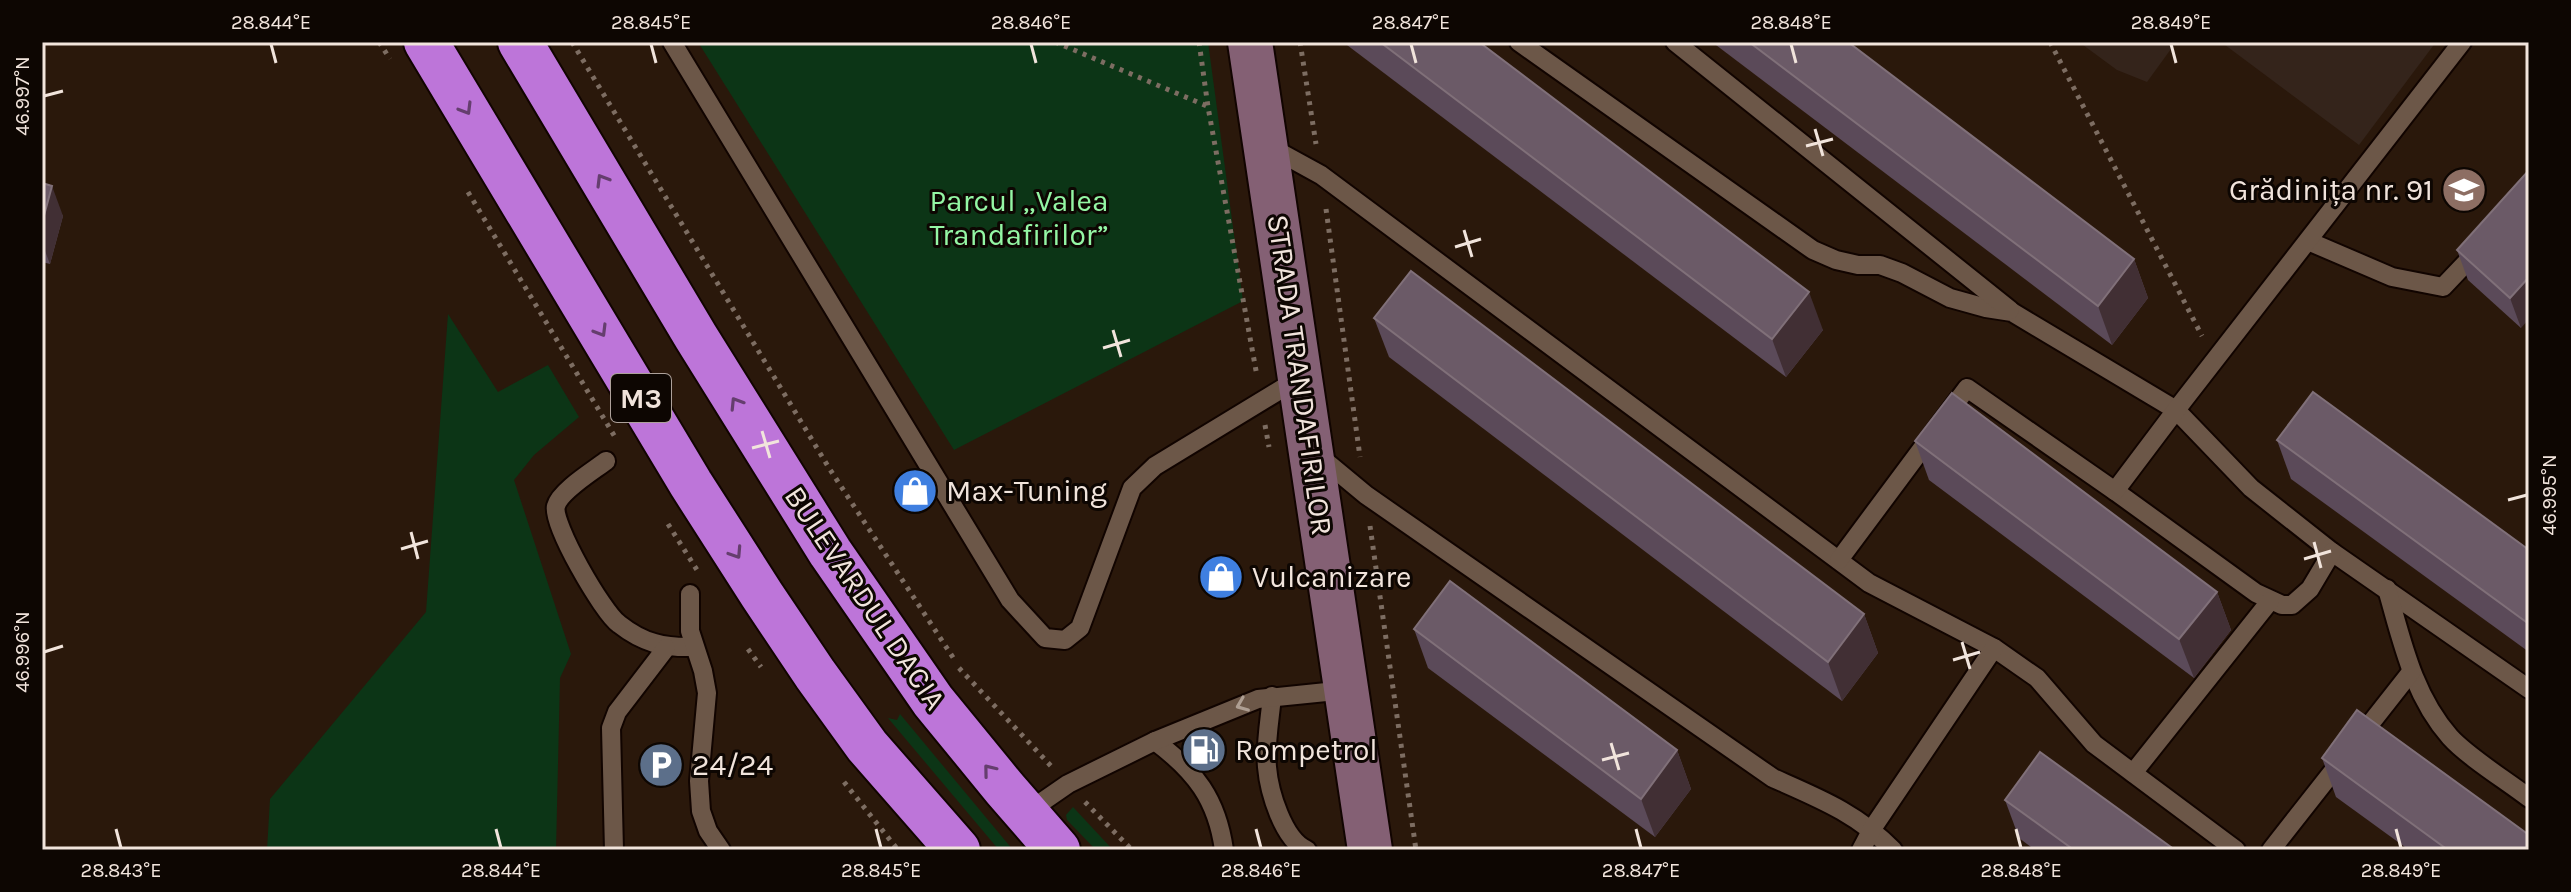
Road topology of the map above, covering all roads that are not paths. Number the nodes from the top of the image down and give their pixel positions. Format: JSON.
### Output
{"nodes":[{"id":1,"x":426,"y":42,"type":"edge"},
{"id":2,"x":520,"y":42,"type":"edge"},
{"id":3,"x":672,"y":42,"type":"edge"},
{"id":4,"x":1250,"y":42,"type":"edge"},
{"id":5,"x":1519,"y":42,"type":"edge"},
{"id":6,"x":1675,"y":42,"type":"edge"},
{"id":7,"x":2462,"y":42,"type":"edge"},
{"id":8,"x":1266,"y":144,"type":"junction"},
{"id":9,"x":2497,"y":230,"type":"edge"},
{"id":10,"x":2308,"y":241,"type":"junction"},
{"id":11,"x":2012,"y":312,"type":"junction"},
{"id":12,"x":1300,"y":377,"type":"junction"},
{"id":13,"x":2176,"y":410,"type":"junction"},
{"id":14,"x":1311,"y":449,"type":"junction"},
{"id":15,"x":606,"y":461,"type":"dead end"},
{"id":16,"x":2115,"y":491,"type":"junction"},
{"id":17,"x":2332,"y":552,"type":"junction"},
{"id":18,"x":1839,"y":560,"type":"junction"},
{"id":19,"x":2387,"y":589,"type":"junction"},
{"id":20,"x":690,"y":594,"type":"dead end"},
{"id":21,"x":2270,"y":601,"type":"junction"},
{"id":22,"x":694,"y":647,"type":"junction"},
{"id":23,"x":666,"y":648,"type":"junction"},
{"id":24,"x":1994,"y":648,"type":"junction"},
{"id":25,"x":2411,"y":672,"type":"junction"},
{"id":26,"x":2529,"y":689,"type":"edge"},
{"id":27,"x":1346,"y":690,"type":"junction"},
{"id":28,"x":1272,"y":696,"type":"junction"},
{"id":29,"x":1155,"y":741,"type":"junction"},
{"id":30,"x":2133,"y":773,"type":"junction"},
{"id":31,"x":2529,"y":798,"type":"edge"},
{"id":32,"x":1026,"y":813,"type":"junction"},
{"id":33,"x":1872,"y":829,"type":"junction"},
{"id":34,"x":715,"y":847,"type":"edge"},
{"id":35,"x":614,"y":850,"type":"edge"},
{"id":36,"x":958,"y":850,"type":"edge"},
{"id":37,"x":1058,"y":850,"type":"edge"},
{"id":38,"x":1224,"y":850,"type":"edge"},
{"id":39,"x":1307,"y":850,"type":"edge"},
{"id":40,"x":1367,"y":850,"type":"edge"},
{"id":41,"x":1861,"y":850,"type":"edge"},
{"id":42,"x":1893,"y":850,"type":"edge"},
{"id":43,"x":2236,"y":850,"type":"edge"},
{"id":44,"x":2271,"y":850,"type":"edge"}],
"edges":[{"from":1,"to":36,"type":"highway","number":"M3","one_way":true},
{"from":32,"to":2,"type":"highway","name":"BULEVARDUL DACIA","number":"M3","one_way":true},
{"from":3,"to":12,"type":"lane"},
{"from":4,"to":8,"type":"main road","name":"STRADA TRANDAFIRILOR"},
{"from":5,"to":11,"type":"lane"},
{"from":6,"to":11,"type":"lane"},
{"from":7,"to":10,"type":"lane"},
{"from":8,"to":12,"type":"main road","name":"STRADA TRANDAFIRILOR"},
{"from":8,"to":18,"type":"lane"},
{"from":9,"to":10,"type":"lane"},
{"from":10,"to":13,"type":"lane"},
{"from":11,"to":13,"type":"lane"},
{"from":12,"to":14,"type":"main road","name":"STRADA TRANDAFIRILOR"},
{"from":13,"to":16,"type":"lane"},
{"from":13,"to":17,"type":"lane"},
{"from":14,"to":27,"type":"main road","name":"STRADA TRANDAFIRILOR"},
{"from":14,"to":33,"type":"lane"},
{"from":15,"to":23,"type":"lane"},
{"from":16,"to":18,"type":"lane"},
{"from":16,"to":21,"type":"lane"},
{"from":17,"to":19,"type":"lane"},
{"from":17,"to":21,"type":"lane"},
{"from":18,"to":24,"type":"lane"},
{"from":19,"to":25,"type":"lane"},
{"from":19,"to":26,"type":"lane"},
{"from":20,"to":22,"type":"lane"},
{"from":21,"to":30,"type":"lane"},
{"from":22,"to":23,"type":"lane"},
{"from":22,"to":34,"type":"lane"},
{"from":23,"to":35,"type":"lane"},
{"from":24,"to":30,"type":"lane"},
{"from":24,"to":33,"type":"lane"},
{"from":25,"to":31,"type":"lane"},
{"from":25,"to":44,"type":"lane"},
{"from":27,"to":28,"type":"lane"},
{"from":27,"to":40,"type":"main road","name":"STRADA TRANDAFIRILOR"},
{"from":28,"to":29,"type":"lane","one_way":true},
{"from":28,"to":39,"type":"lane"},
{"from":29,"to":32,"type":"lane"},
{"from":29,"to":38,"type":"lane"},
{"from":30,"to":43,"type":"lane"},
{"from":32,"to":37,"type":"highway","name":"BULEVARDUL DACIA","number":"M3"},
{"from":33,"to":41,"type":"lane"},
{"from":33,"to":42,"type":"lane"}]}
